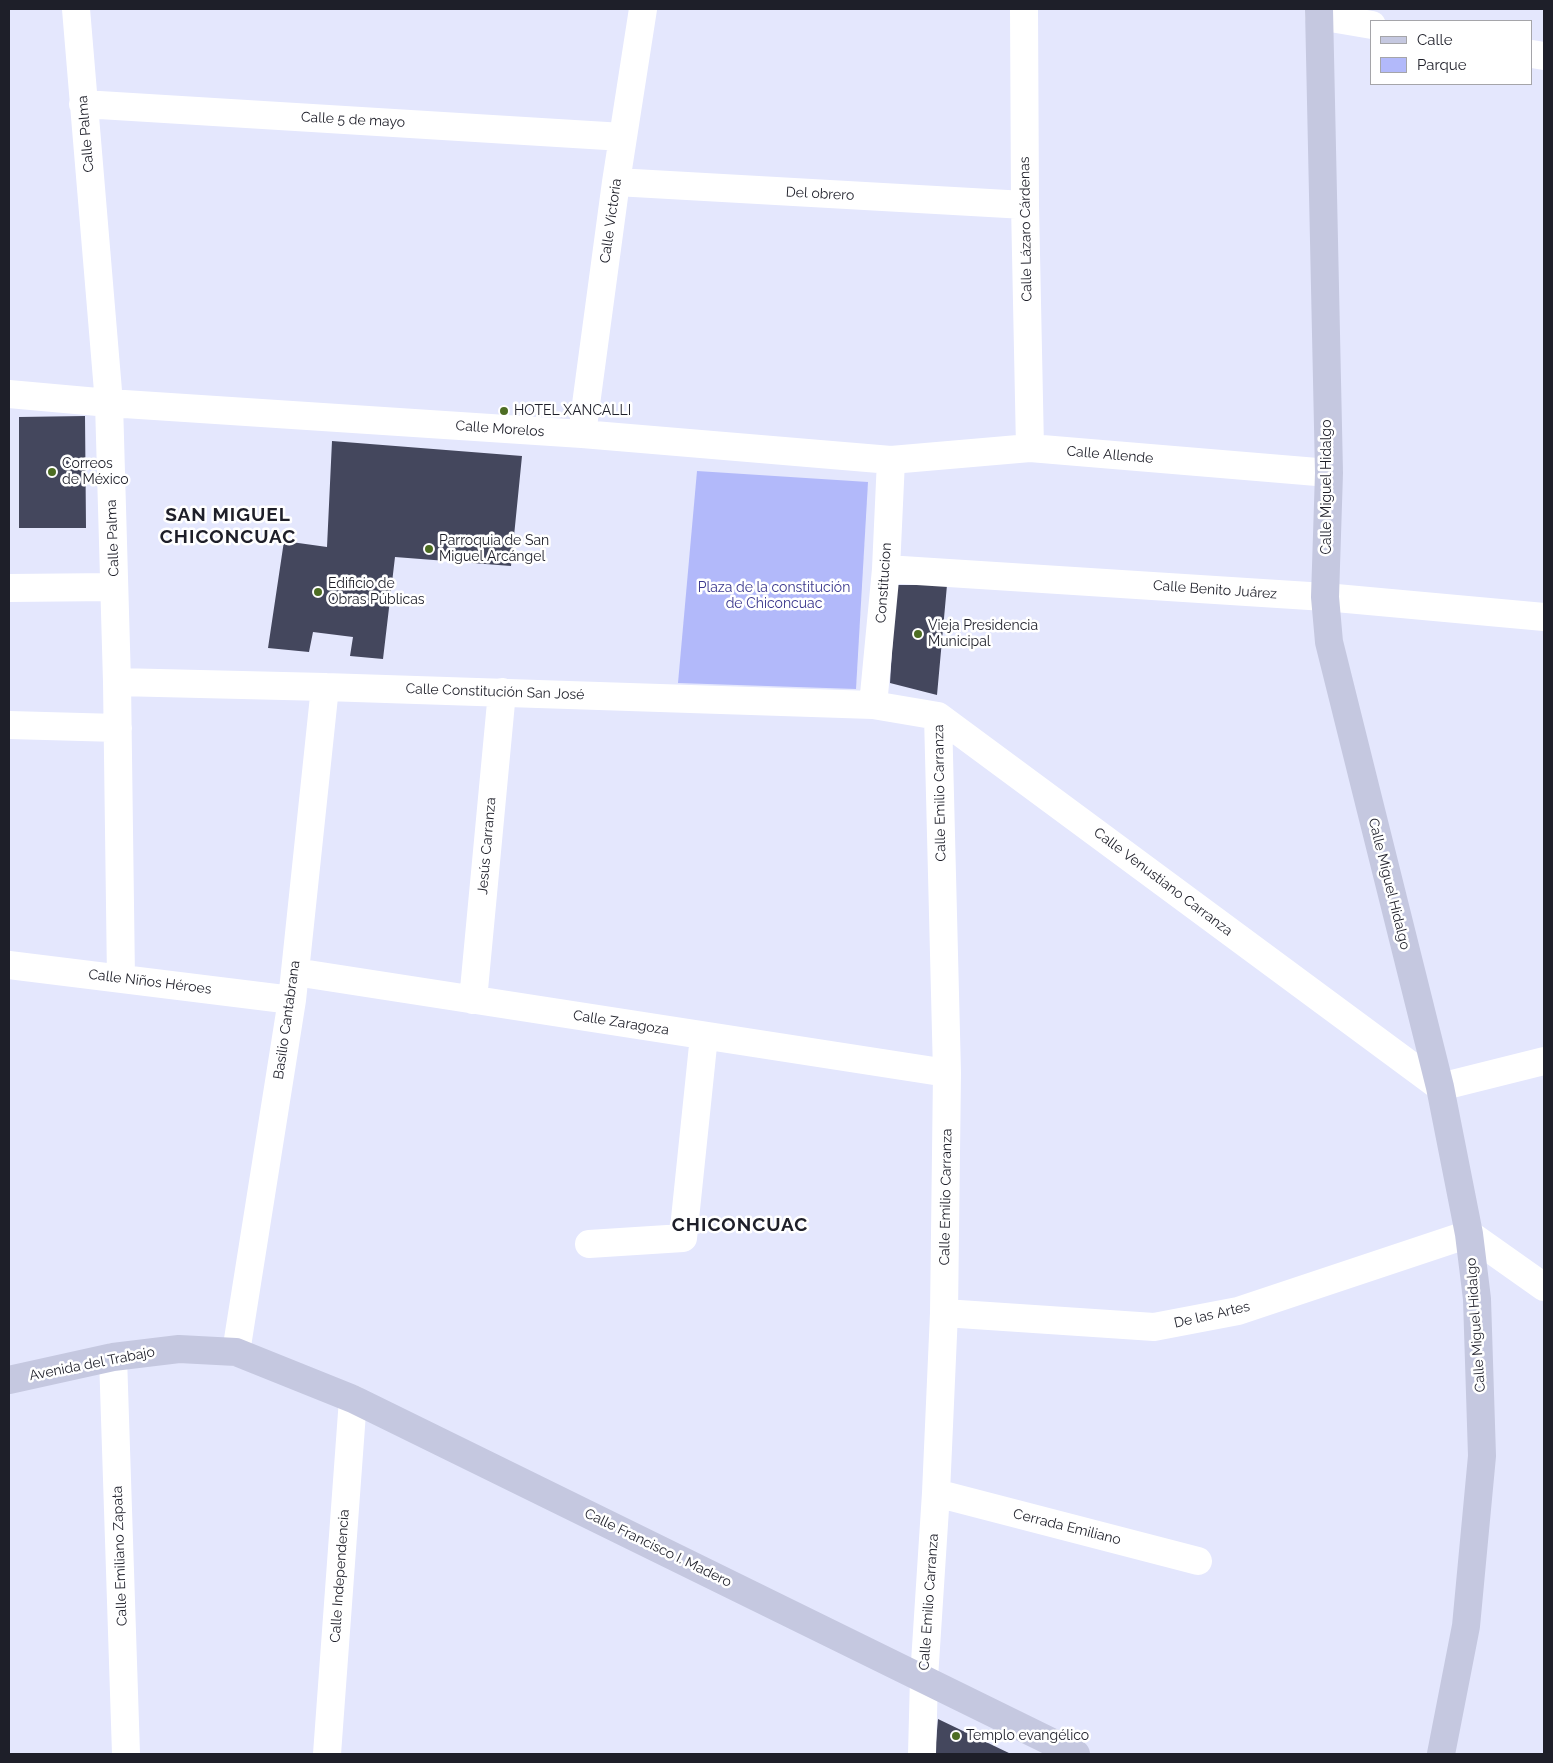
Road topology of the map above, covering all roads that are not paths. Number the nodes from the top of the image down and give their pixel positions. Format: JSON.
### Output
{"nodes":[{"id":1,"x":76,"y":9,"type":"edge"},
{"id":2,"x":643,"y":9,"type":"edge"},
{"id":3,"x":1024,"y":9,"type":"edge"},
{"id":4,"x":1319,"y":12,"type":"edge"},
{"id":5,"x":1370,"y":25,"type":"edge"},
{"id":6,"x":83,"y":104,"type":"junction"},
{"id":7,"x":623,"y":137,"type":"junction"},
{"id":8,"x":616,"y":182,"type":"junction"},
{"id":9,"x":1024,"y":205,"type":"junction"},
{"id":10,"x":9,"y":394,"type":"edge"},
{"id":11,"x":109,"y":403,"type":"junction"},
{"id":12,"x":582,"y":434,"type":"junction"},
{"id":13,"x":1030,"y":448,"type":"junction"},
{"id":14,"x":891,"y":460,"type":"junction"},
{"id":15,"x":1329,"y":473,"type":"junction"},
{"id":16,"x":886,"y":569,"type":"junction"},
{"id":17,"x":114,"y":587,"type":"junction"},
{"id":18,"x":9,"y":588,"type":"edge"},
{"id":19,"x":1325,"y":598,"type":"junction"},
{"id":20,"x":1544,"y":617,"type":"edge"},
{"id":21,"x":117,"y":682,"type":"junction"},
{"id":22,"x":325,"y":686,"type":"junction"},
{"id":23,"x":502,"y":692,"type":"junction"},
{"id":24,"x":873,"y":705,"type":"junction"},
{"id":25,"x":938,"y":716,"type":"junction"},
{"id":26,"x":9,"y":724,"type":"edge"},
{"id":27,"x":118,"y":728,"type":"junction"},
{"id":28,"x":9,"y":965,"type":"edge"},
{"id":29,"x":295,"y":972,"type":"junction"},
{"id":30,"x":121,"y":978,"type":"junction"},
{"id":31,"x":292,"y":1000,"type":"junction"},
{"id":32,"x":473,"y":1000,"type":"junction"},
{"id":33,"x":704,"y":1036,"type":"junction"},
{"id":34,"x":1544,"y":1061,"type":"edge"},
{"id":35,"x":947,"y":1073,"type":"junction"},
{"id":36,"x":1440,"y":1087,"type":"junction"},
{"id":37,"x":1469,"y":1234,"type":"junction"},
{"id":38,"x":589,"y":1244,"type":"dead end"},
{"id":39,"x":1544,"y":1287,"type":"edge"},
{"id":40,"x":944,"y":1313,"type":"junction"},
{"id":41,"x":236,"y":1352,"type":"junction"},
{"id":42,"x":113,"y":1357,"type":"junction"},
{"id":43,"x":9,"y":1380,"type":"edge"},
{"id":44,"x":353,"y":1399,"type":"junction"},
{"id":45,"x":936,"y":1493,"type":"junction"},
{"id":46,"x":1198,"y":1561,"type":"dead end"},
{"id":47,"x":924,"y":1678,"type":"junction"},
{"id":48,"x":126,"y":1754,"type":"edge"},
{"id":49,"x":326,"y":1754,"type":"edge"},
{"id":50,"x":922,"y":1754,"type":"edge"},
{"id":51,"x":1076,"y":1754,"type":"edge"},
{"id":52,"x":1441,"y":1754,"type":"edge"}],
"edges":[{"from":1,"to":6,"type":"street","name":"Calle Palma"},
{"from":2,"to":7,"type":"street","name":"Calle Victoria"},
{"from":3,"to":9,"type":"street","name":"Calle Lázaro Cárdenas"},
{"from":4,"to":5,"type":"street"},
{"from":4,"to":15,"type":"main road","name":"Calle Miguel Hidalgo"},
{"from":6,"to":7,"type":"street","name":"Calle 5 de mayo"},
{"from":6,"to":11,"type":"street","name":"Calle Palma"},
{"from":7,"to":8,"type":"street","name":"Calle Victoria"},
{"from":8,"to":9,"type":"street","name":"Del obrero"},
{"from":8,"to":12,"type":"street","name":"Calle Victoria"},
{"from":9,"to":13,"type":"street","name":"Calle Lázaro Cárdenas"},
{"from":10,"to":11,"type":"street","name":"Calle Morelos"},
{"from":11,"to":12,"type":"street","name":"Calle Morelos"},
{"from":11,"to":17,"type":"street","name":"Calle Palma"},
{"from":12,"to":14,"type":"street","name":"Calle Morelos"},
{"from":13,"to":14,"type":"street","name":"Calle Allende"},
{"from":13,"to":15,"type":"street","name":"Calle Allende"},
{"from":14,"to":16,"type":"street","name":"Constitucion"},
{"from":15,"to":19,"type":"main road","name":"Calle Miguel Hidalgo"},
{"from":16,"to":19,"type":"street","name":"Calle Benito Juárez"},
{"from":16,"to":24,"type":"street","name":"Constitucion"},
{"from":17,"to":18,"type":"street"},
{"from":17,"to":21,"type":"street","name":"Calle Palma"},
{"from":19,"to":20,"type":"street","name":"Calle Benito Juárez"},
{"from":19,"to":36,"type":"main road","name":"Calle Miguel Hidalgo"},
{"from":21,"to":22,"type":"street","name":"Calle Constitución San José"},
{"from":21,"to":27,"type":"street","name":"Calle Palma"},
{"from":22,"to":23,"type":"street","name":"Calle Constitución San José"},
{"from":22,"to":29,"type":"street","name":"Basilio Cantabrana"},
{"from":23,"to":24,"type":"street","name":"Calle Constitución San José"},
{"from":23,"to":32,"type":"street","name":"Jesús Carranza"},
{"from":24,"to":25,"type":"street","name":"Calle Venustiano Carranza"},
{"from":25,"to":35,"type":"street","name":"Calle Emilio Carranza"},
{"from":25,"to":36,"type":"street","name":"Calle Venustiano Carranza"},
{"from":26,"to":27,"type":"street"},
{"from":27,"to":30,"type":"street","name":"Calle Palma"},
{"from":28,"to":30,"type":"street","name":"Calle Niños Héroes"},
{"from":29,"to":31,"type":"street","name":"Basilio Cantabrana"},
{"from":29,"to":32,"type":"street","name":"Calle Zaragoza"},
{"from":30,"to":31,"type":"street","name":"Calle Niños Héroes"},
{"from":31,"to":41,"type":"street","name":"Basilio Cantabrana"},
{"from":32,"to":33,"type":"street","name":"Calle Zaragoza"},
{"from":33,"to":35,"type":"street","name":"Calle Zaragoza"},
{"from":33,"to":38,"type":"street"},
{"from":34,"to":36,"type":"street"},
{"from":35,"to":40,"type":"street","name":"Calle Emilio Carranza"},
{"from":36,"to":37,"type":"main road","name":"Calle Miguel Hidalgo"},
{"from":37,"to":39,"type":"street"},
{"from":37,"to":40,"type":"street","name":"De las Artes"},
{"from":37,"to":52,"type":"main road","name":"Calle Miguel Hidalgo"},
{"from":40,"to":45,"type":"street","name":"Calle Emilio Carranza"},
{"from":41,"to":42,"type":"main road","name":"Avenida del Trabajo"},
{"from":41,"to":44,"type":"main road","name":"Calle Francisco I. Madero"},
{"from":42,"to":43,"type":"main road","name":"Avenida del Trabajo"},
{"from":42,"to":48,"type":"street","name":"Calle Emiliano Zapata"},
{"from":44,"to":47,"type":"main road","name":"Calle Francisco I. Madero"},
{"from":44,"to":49,"type":"street","name":"Calle Independencia"},
{"from":45,"to":46,"type":"street","name":"Cerrada Emiliano"},
{"from":45,"to":47,"type":"street","name":"Calle Emilio Carranza"},
{"from":47,"to":50,"type":"street","name":"Calle Emilio Carranza"},
{"from":47,"to":51,"type":"main road","name":"Calle Francisco I. Madero"}]}
